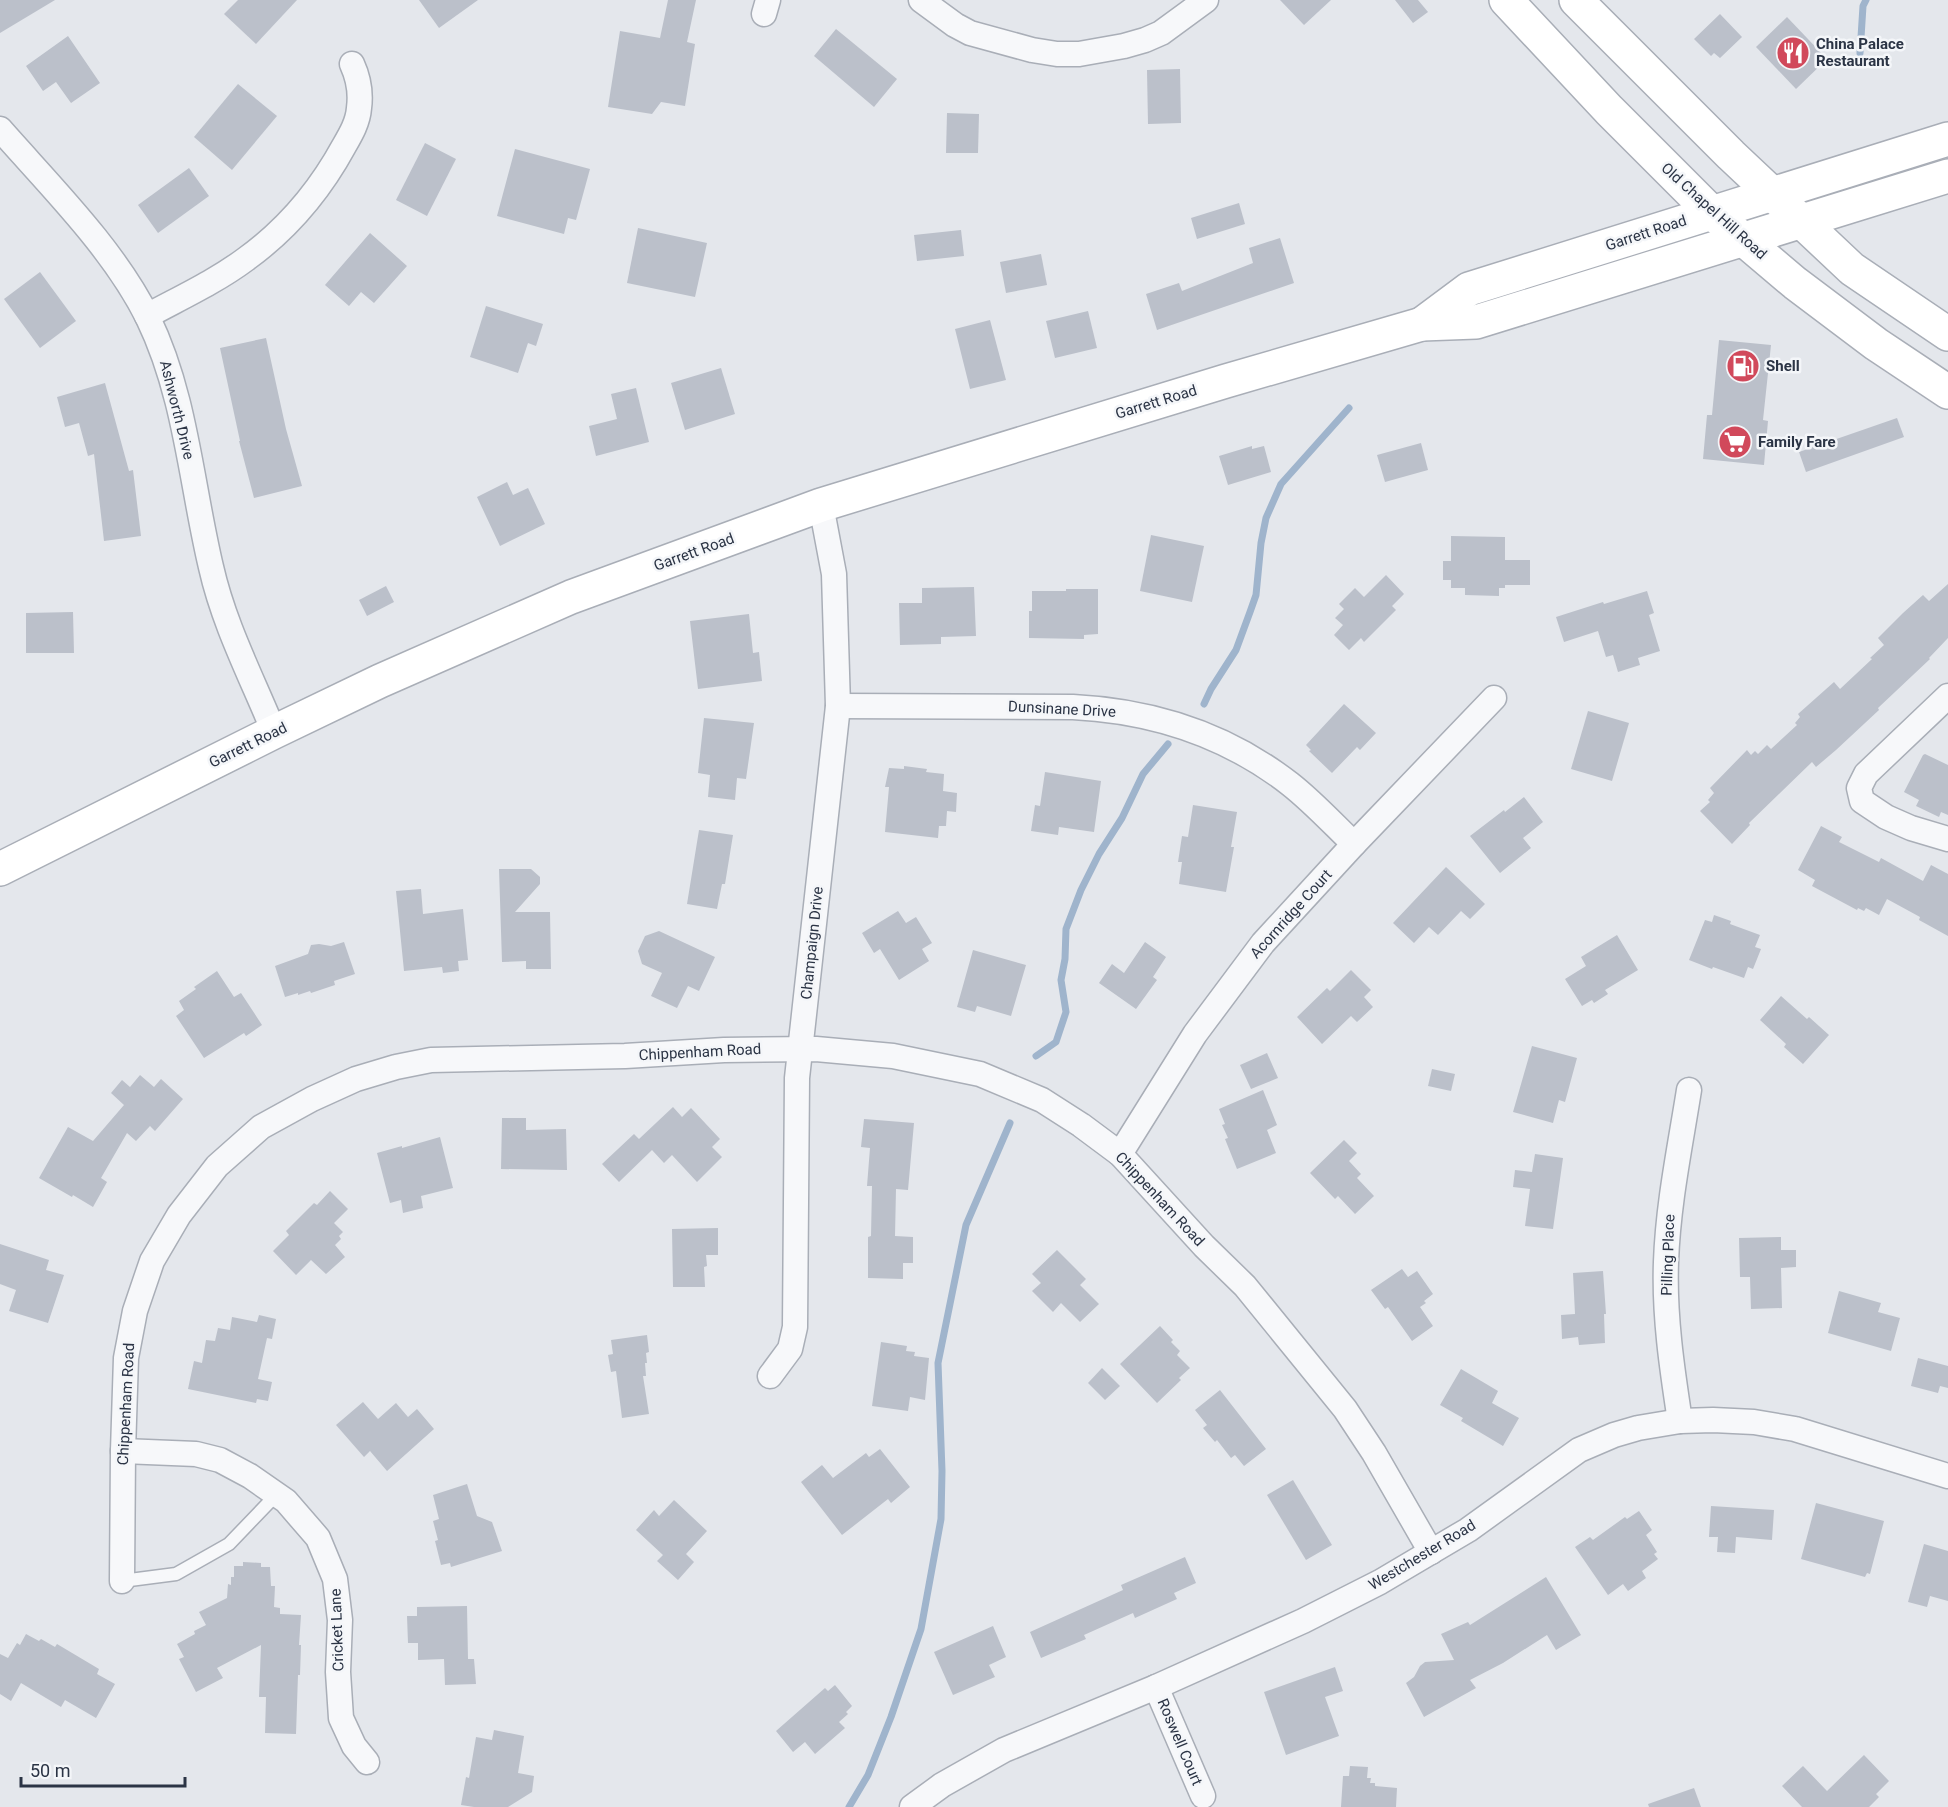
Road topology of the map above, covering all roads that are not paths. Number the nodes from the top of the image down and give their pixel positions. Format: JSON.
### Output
{"nodes":[{"id":1,"x":921,"y":0,"type":"edge"},
{"id":2,"x":1206,"y":0,"type":"edge"},
{"id":3,"x":1506,"y":0,"type":"edge"},
{"id":4,"x":1576,"y":0,"type":"edge"},
{"id":5,"x":351,"y":64,"type":"dead end"},
{"id":6,"x":0,"y":129,"type":"edge"},
{"id":7,"x":1948,"y":139,"type":"edge"},
{"id":8,"x":1948,"y":176,"type":"edge"},
{"id":9,"x":1771,"y":194,"type":"junction"},
{"id":10,"x":1712,"y":212,"type":"junction"},
{"id":11,"x":1804,"y":222,"type":"junction"},
{"id":12,"x":1743,"y":239,"type":"junction"},
{"id":13,"x":147,"y":316,"type":"junction"},
{"id":14,"x":1422,"y":324,"type":"junction"},
{"id":15,"x":1948,"y":334,"type":"edge"},
{"id":16,"x":1948,"y":392,"type":"edge"},
{"id":17,"x":821,"y":505,"type":"junction"},
{"id":18,"x":1494,"y":698,"type":"dead end"},
{"id":19,"x":838,"y":706,"type":"junction"},
{"id":20,"x":1944,"y":706,"type":"edge"},
{"id":21,"x":274,"y":732,"type":"junction"},
{"id":22,"x":1948,"y":839,"type":"edge"},
{"id":23,"x":1354,"y":844,"type":"junction"},
{"id":24,"x":0,"y":869,"type":"edge"},
{"id":25,"x":800,"y":1049,"type":"junction"},
{"id":26,"x":1689,"y":1090,"type":"dead end"},
{"id":27,"x":1120,"y":1154,"type":"junction"},
{"id":28,"x":770,"y":1376,"type":"dead end"},
{"id":29,"x":1680,"y":1421,"type":"junction"},
{"id":30,"x":123,"y":1451,"type":"junction"},
{"id":31,"x":1948,"y":1476,"type":"edge"},
{"id":32,"x":276,"y":1495,"type":"junction"},
{"id":33,"x":1431,"y":1552,"type":"junction"},
{"id":34,"x":122,"y":1581,"type":"joint"},
{"id":35,"x":1156,"y":1687,"type":"junction"},
{"id":36,"x":367,"y":1762,"type":"dead end"},
{"id":37,"x":1203,"y":1796,"type":"dead end"},
{"id":38,"x":912,"y":1807,"type":"edge"}],
"edges":[{"from":1,"to":2,"type":"street"},
{"from":3,"to":10,"type":"street","name":"Old Chapel Hill Road"},
{"from":4,"to":9,"type":"street"},
{"from":5,"to":13,"type":"street"},
{"from":6,"to":13,"type":"street","name":"Ashworth Drive"},
{"from":7,"to":9,"type":"street","name":"Garrett Road"},
{"from":8,"to":11,"type":"street","name":"Garrett Road"},
{"from":9,"to":10,"type":"street","name":"Garrett Road"},
{"from":9,"to":11,"type":"street"},
{"from":10,"to":12,"type":"street","name":"Old Chapel Hill Road"},
{"from":10,"to":14,"type":"street","name":"Garrett Road"},
{"from":11,"to":12,"type":"street","name":"Garrett Road"},
{"from":11,"to":15,"type":"street"},
{"from":12,"to":14,"type":"street","name":"Garrett Road"},
{"from":12,"to":16,"type":"street","name":"Old Chapel Hill Road"},
{"from":13,"to":21,"type":"street","name":"Ashworth Drive"},
{"from":14,"to":17,"type":"street","name":"Garrett Road"},
{"from":17,"to":19,"type":"street","name":"Champaign Drive"},
{"from":17,"to":21,"type":"street","name":"Garrett Road"},
{"from":18,"to":23,"type":"street","name":"Acornridge Court"},
{"from":19,"to":23,"type":"street","name":"Dunsinane Drive"},
{"from":19,"to":25,"type":"street","name":"Champaign Drive"},
{"from":20,"to":22,"type":"street"},
{"from":21,"to":24,"type":"street","name":"Garrett Road"},
{"from":23,"to":27,"type":"street","name":"Acornridge Court"},
{"from":25,"to":27,"type":"street","name":"Chippenham Road"},
{"from":25,"to":28,"type":"street","name":"Champaign Drive"},
{"from":25,"to":30,"type":"street","name":"Chippenham Road"},
{"from":26,"to":29,"type":"street","name":"Pilling Place"},
{"from":27,"to":33,"type":"street","name":"Chippenham Road"},
{"from":29,"to":31,"type":"street","name":"Westchester Road"},
{"from":29,"to":33,"type":"street","name":"Westchester Road"},
{"from":30,"to":32,"type":"street","name":"Cricket Lane"},
{"from":30,"to":34,"type":"street","name":"Chippenham Road"},
{"from":32,"to":34,"type":"lane"},
{"from":32,"to":36,"type":"street","name":"Cricket Lane"},
{"from":33,"to":35,"type":"street","name":"Westchester Road"},
{"from":35,"to":37,"type":"street","name":"Roswell Court"},
{"from":35,"to":38,"type":"street","name":"Westchester Road"}]}
